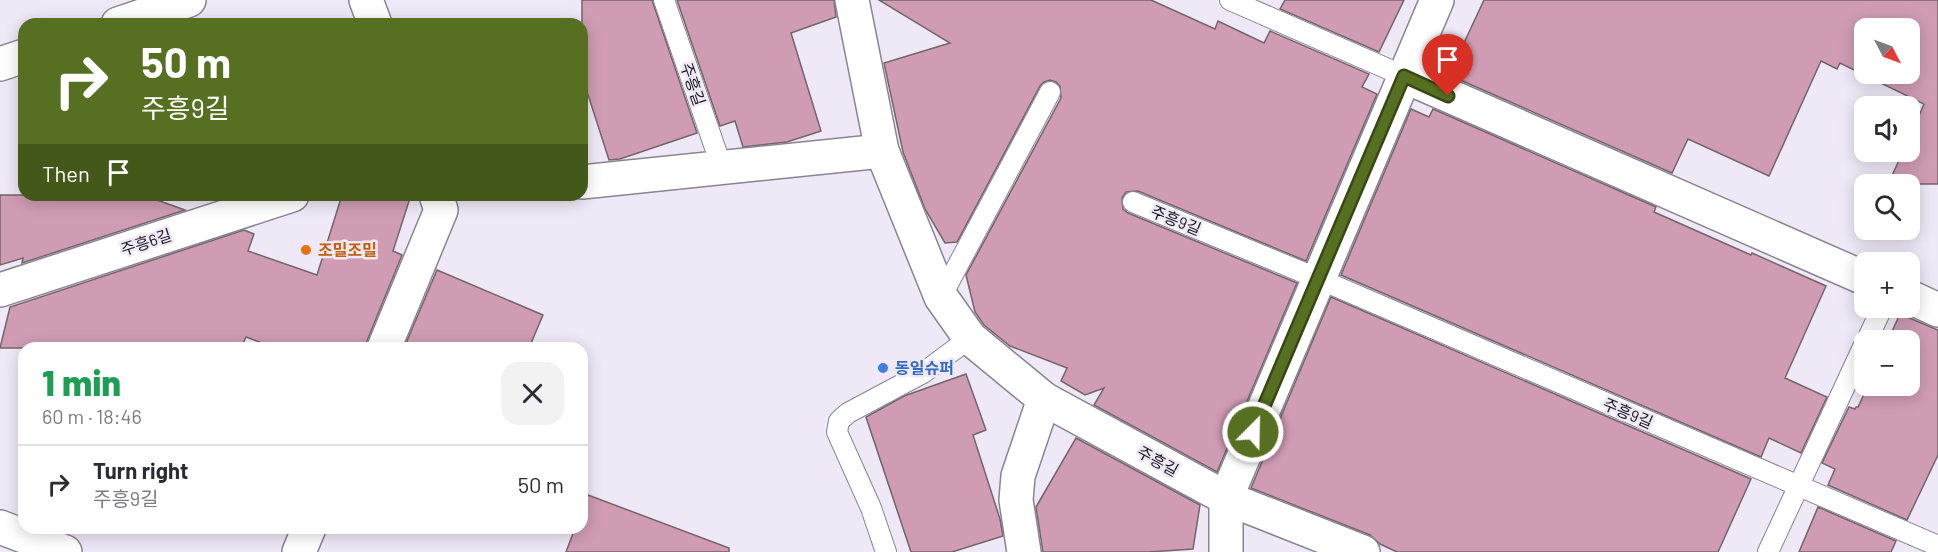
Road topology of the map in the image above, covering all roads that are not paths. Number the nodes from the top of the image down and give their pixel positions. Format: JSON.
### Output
{"nodes":[{"id":1,"x":189,"y":0,"type":"edge"},
{"id":2,"x":366,"y":0,"type":"edge"},
{"id":3,"x":664,"y":0,"type":"edge"},
{"id":4,"x":852,"y":0,"type":"edge"},
{"id":5,"x":1230,"y":0,"type":"edge"},
{"id":6,"x":1437,"y":0,"type":"edge"},
{"id":7,"x":136,"y":18,"type":"edge"},
{"id":8,"x":373,"y":18,"type":"edge"},
{"id":9,"x":18,"y":58,"type":"edge"},
{"id":10,"x":0,"y":64,"type":"edge"},
{"id":11,"x":1404,"y":76,"type":"junction"},
{"id":12,"x":1050,"y":92,"type":"dead end"},
{"id":13,"x":882,"y":152,"type":"junction"},
{"id":14,"x":722,"y":168,"type":"junction"},
{"id":15,"x":588,"y":181,"type":"edge"},
{"id":16,"x":274,"y":201,"type":"edge"},
{"id":17,"x":440,"y":201,"type":"edge"},
{"id":18,"x":1133,"y":202,"type":"dead end"},
{"id":19,"x":1854,"y":274,"type":"edge"},
{"id":20,"x":1318,"y":279,"type":"junction"},
{"id":21,"x":0,"y":290,"type":"edge"},
{"id":22,"x":941,"y":297,"type":"junction"},
{"id":23,"x":1920,"y":302,"type":"edge"},
{"id":24,"x":1938,"y":310,"type":"edge"},
{"id":25,"x":970,"y":338,"type":"junction"},
{"id":26,"x":386,"y":342,"type":"edge"},
{"id":27,"x":1854,"y":367,"type":"edge"},
{"id":28,"x":1044,"y":399,"type":"junction"},
{"id":29,"x":1798,"y":487,"type":"junction"},
{"id":30,"x":1226,"y":498,"type":"junction"},
{"id":31,"x":0,"y":527,"type":"edge"},
{"id":32,"x":18,"y":534,"type":"edge"},
{"id":33,"x":18,"y":534,"type":"edge"},
{"id":34,"x":306,"y":534,"type":"edge"},
{"id":35,"x":1938,"y":546,"type":"edge"},
{"id":36,"x":65,"y":552,"type":"edge"},
{"id":37,"x":298,"y":552,"type":"edge"},
{"id":38,"x":886,"y":552,"type":"edge"},
{"id":39,"x":1024,"y":552,"type":"edge"},
{"id":40,"x":1226,"y":552,"type":"edge"},
{"id":41,"x":1363,"y":552,"type":"edge"},
{"id":42,"x":1768,"y":552,"type":"edge"}],
"edges":[{"from":1,"to":7,"type":"street"},
{"from":2,"to":8,"type":"street"},
{"from":3,"to":14,"type":"lane","name":"주흥길"},
{"from":4,"to":13,"type":"street","name":"주흥길"},
{"from":5,"to":11,"type":"lane"},
{"from":6,"to":11,"type":"street"},
{"from":9,"to":10,"type":"street"},
{"from":11,"to":19,"type":"street"},
{"from":11,"to":20,"type":"street"},
{"from":12,"to":22,"type":"lane"},
{"from":13,"to":14,"type":"street"},
{"from":13,"to":22,"type":"street","name":"주흥길"},
{"from":14,"to":15,"type":"street"},
{"from":16,"to":21,"type":"street","name":"주흥6길"},
{"from":17,"to":26,"type":"street"},
{"from":18,"to":20,"type":"lane","name":"주흥9길"},
{"from":20,"to":29,"type":"lane","name":"주흥9길"},
{"from":20,"to":30,"type":"street"},
{"from":22,"to":25,"type":"street","name":"주흥길"},
{"from":23,"to":24,"type":"street"},
{"from":25,"to":28,"type":"street","name":"주흥길"},
{"from":25,"to":38,"type":"lane"},
{"from":27,"to":29,"type":"lane"},
{"from":28,"to":30,"type":"street","name":"주흥길"},
{"from":28,"to":39,"type":"street"},
{"from":29,"to":35,"type":"lane","name":"주흥9길"},
{"from":29,"to":42,"type":"lane"},
{"from":30,"to":40,"type":"street"},
{"from":30,"to":41,"type":"street","name":"주흥길"},
{"from":31,"to":33,"type":"street"},
{"from":32,"to":36,"type":"street"},
{"from":34,"to":37,"type":"street"}]}
